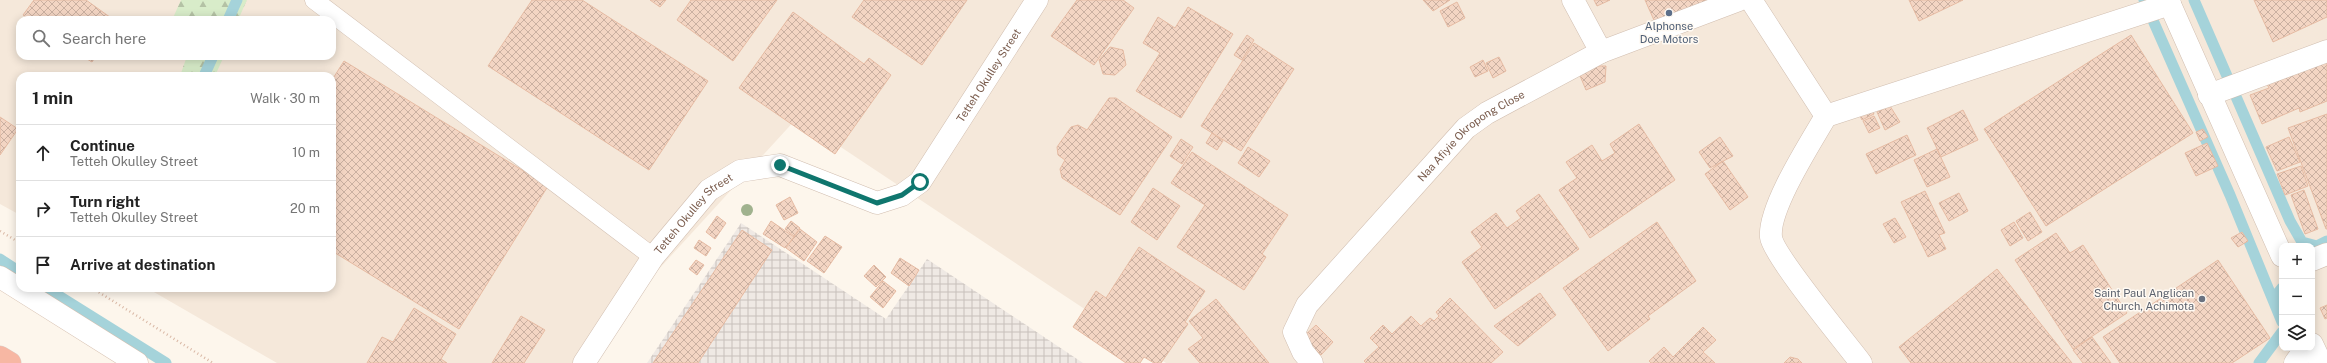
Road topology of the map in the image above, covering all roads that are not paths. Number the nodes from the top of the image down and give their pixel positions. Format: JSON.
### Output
{"nodes":[{"id":1,"x":314,"y":0,"type":"edge"},
{"id":2,"x":1037,"y":0,"type":"edge"},
{"id":3,"x":1573,"y":0,"type":"edge"},
{"id":4,"x":1739,"y":0,"type":"edge"},
{"id":5,"x":1751,"y":0,"type":"edge"},
{"id":6,"x":2169,"y":2,"type":"edge"},
{"id":7,"x":335,"y":16,"type":"edge"},
{"id":8,"x":336,"y":17,"type":"edge"},
{"id":9,"x":2327,"y":50,"type":"edge"},
{"id":10,"x":1601,"y":52,"type":"junction"},
{"id":11,"x":2209,"y":95,"type":"junction"},
{"id":12,"x":1826,"y":116,"type":"junction"},
{"id":13,"x":2279,"y":249,"type":"edge"},
{"id":14,"x":2327,"y":254,"type":"edge"},
{"id":15,"x":653,"y":257,"type":"junction"},
{"id":16,"x":2315,"y":259,"type":"edge"},
{"id":17,"x":0,"y":277,"type":"edge"},
{"id":18,"x":16,"y":287,"type":"edge"},
{"id":19,"x":24,"y":292,"type":"edge"},
{"id":20,"x":2315,"y":350,"type":"edge"},
{"id":21,"x":2304,"y":351,"type":"edge"},
{"id":22,"x":0,"y":357,"type":"edge"},
{"id":23,"x":10,"y":363,"type":"edge"},
{"id":24,"x":138,"y":363,"type":"edge"},
{"id":25,"x":584,"y":363,"type":"edge"},
{"id":26,"x":1312,"y":363,"type":"edge"},
{"id":27,"x":1861,"y":363,"type":"edge"},
{"id":28,"x":2295,"y":363,"type":"edge"},
{"id":29,"x":2321,"y":363,"type":"edge"}],
"edges":[{"from":1,"to":7,"type":"lane"},
{"from":2,"to":15,"type":"street","name":"Tetteh Okulley Street"},
{"from":3,"to":10,"type":"street"},
{"from":4,"to":10,"type":"street","name":"Naa Afiyie Okropong Close"},
{"from":5,"to":12,"type":"street"},
{"from":6,"to":11,"type":"street"},
{"from":6,"to":12,"type":"street"},
{"from":8,"to":15,"type":"lane"},
{"from":9,"to":11,"type":"street"},
{"from":10,"to":26,"type":"street","name":"Naa Afiyie Okropong Close"},
{"from":11,"to":13,"type":"street"},
{"from":12,"to":27,"type":"street"},
{"from":14,"to":16,"type":"street"},
{"from":15,"to":25,"type":"street","name":"Tetteh Okulley Street"},
{"from":17,"to":18,"type":"street"},
{"from":19,"to":24,"type":"street"},
{"from":20,"to":29,"type":"street"},
{"from":21,"to":28,"type":"street"},
{"from":22,"to":23,"type":"highway"}]}
